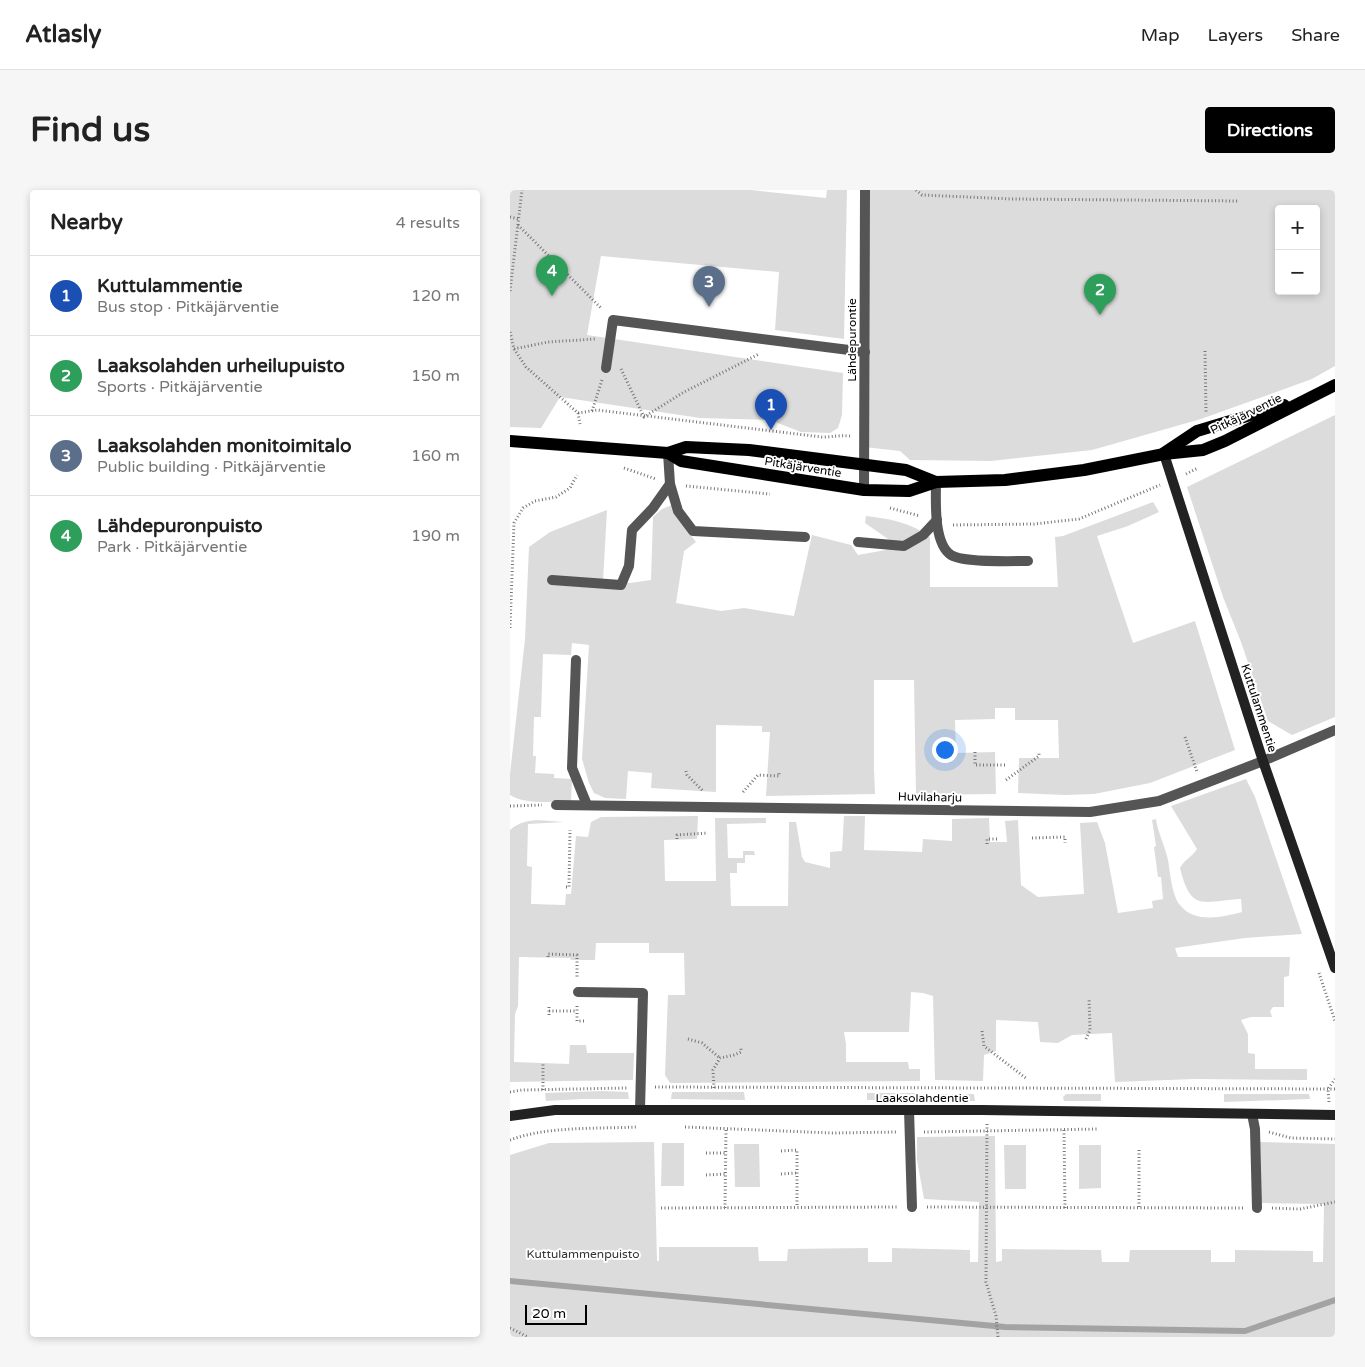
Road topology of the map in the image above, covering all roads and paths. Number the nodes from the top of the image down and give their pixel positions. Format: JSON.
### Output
{"nodes":[{"id":1,"x":522,"y":190,"type":"edge"},
{"id":2,"x":865,"y":190,"type":"edge"},
{"id":3,"x":916,"y":190,"type":"edge"},
{"id":4,"x":1238,"y":202,"type":"dead end"},
{"id":5,"x":510,"y":217,"type":"edge"},
{"id":6,"x":518,"y":219,"type":"junction"},
{"id":7,"x":518,"y":225,"type":"junction"},
{"id":8,"x":510,"y":291,"type":"edge"},
{"id":9,"x":612,"y":320,"type":"junction"},
{"id":10,"x":510,"y":332,"type":"edge"},
{"id":11,"x":784,"y":341,"type":"junction"},
{"id":12,"x":610,"y":342,"type":"junction"},
{"id":13,"x":514,"y":349,"type":"junction"},
{"id":14,"x":1205,"y":351,"type":"dead end"},
{"id":15,"x":865,"y":352,"type":"junction"},
{"id":16,"x":606,"y":368,"type":"joint"},
{"id":17,"x":1335,"y":386,"type":"edge"},
{"id":18,"x":1310,"y":397,"type":"junction"},
{"id":19,"x":592,"y":411,"type":"junction"},
{"id":20,"x":578,"y":413,"type":"junction"},
{"id":21,"x":644,"y":417,"type":"junction"},
{"id":22,"x":580,"y":424,"type":"dead end"},
{"id":23,"x":1209,"y":427,"type":"junction"},
{"id":24,"x":864,"y":438,"type":"junction"},
{"id":25,"x":510,"y":441,"type":"edge"},
{"id":26,"x":668,"y":453,"type":"junction"},
{"id":27,"x":1164,"y":454,"type":"junction"},
{"id":28,"x":864,"y":464,"type":"junction"},
{"id":29,"x":577,"y":475,"type":"dead end"},
{"id":30,"x":936,"y":482,"type":"junction"},
{"id":31,"x":670,"y":484,"type":"junction"},
{"id":32,"x":864,"y":490,"type":"junction"},
{"id":33,"x":937,"y":520,"type":"junction"},
{"id":34,"x":512,"y":522,"type":"edge"},
{"id":35,"x":805,"y":536,"type":"dead end"},
{"id":36,"x":858,"y":542,"type":"dead end"},
{"id":37,"x":1028,"y":562,"type":"dead end"},
{"id":38,"x":552,"y":580,"type":"dead end"},
{"id":39,"x":510,"y":628,"type":"edge"},
{"id":40,"x":576,"y":660,"type":"dead end"},
{"id":41,"x":1335,"y":730,"type":"edge"},
{"id":42,"x":1184,"y":737,"type":"dead end"},
{"id":43,"x":975,"y":752,"type":"dead end"},
{"id":44,"x":1039,"y":752,"type":"dead end"},
{"id":45,"x":1263,"y":761,"type":"junction"},
{"id":46,"x":1006,"y":765,"type":"dead end"},
{"id":47,"x":686,"y":771,"type":"dead end"},
{"id":48,"x":779,"y":771,"type":"dead end"},
{"id":49,"x":1006,"y":780,"type":"dead end"},
{"id":50,"x":1201,"y":784,"type":"junction"},
{"id":51,"x":556,"y":804,"type":"joint"},
{"id":52,"x":587,"y":805,"type":"junction"},
{"id":53,"x":510,"y":806,"type":"edge"},
{"id":54,"x":724,"y":807,"type":"junction"},
{"id":55,"x":570,"y":830,"type":"dead end"},
{"id":56,"x":708,"y":834,"type":"dead end"},
{"id":57,"x":1032,"y":838,"type":"dead end"},
{"id":58,"x":677,"y":839,"type":"dead end"},
{"id":59,"x":997,"y":839,"type":"dead end"},
{"id":60,"x":1065,"y":843,"type":"dead end"},
{"id":61,"x":987,"y":844,"type":"dead end"},
{"id":62,"x":566,"y":887,"type":"dead end"},
{"id":63,"x":1335,"y":968,"type":"edge"},
{"id":64,"x":578,"y":992,"type":"dead end"},
{"id":65,"x":1089,"y":998,"type":"dead end"},
{"id":66,"x":549,"y":1011,"type":"dead end"},
{"id":67,"x":577,"y":1011,"type":"dead end"},
{"id":68,"x":982,"y":1032,"type":"dead end"},
{"id":69,"x":688,"y":1038,"type":"dead end"},
{"id":70,"x":1086,"y":1039,"type":"dead end"},
{"id":71,"x":741,"y":1048,"type":"dead end"},
{"id":72,"x":720,"y":1058,"type":"junction"},
{"id":73,"x":543,"y":1063,"type":"dead end"},
{"id":74,"x":1027,"y":1079,"type":"dead end"},
{"id":75,"x":641,"y":1088,"type":"junction"},
{"id":76,"x":714,"y":1088,"type":"junction"},
{"id":77,"x":1335,"y":1089,"type":"edge"},
{"id":78,"x":543,"y":1090,"type":"junction"},
{"id":79,"x":510,"y":1092,"type":"edge"},
{"id":80,"x":640,"y":1110,"type":"junction"},
{"id":81,"x":909,"y":1110,"type":"junction"},
{"id":82,"x":1252,"y":1114,"type":"junction"},
{"id":83,"x":1335,"y":1115,"type":"edge"},
{"id":84,"x":510,"y":1116,"type":"edge"},
{"id":85,"x":726,"y":1129,"type":"dead end"},
{"id":86,"x":1064,"y":1130,"type":"dead end"},
{"id":87,"x":987,"y":1131,"type":"dead end"},
{"id":88,"x":1139,"y":1150,"type":"dead end"},
{"id":89,"x":781,"y":1151,"type":"dead end"},
{"id":90,"x":726,"y":1153,"type":"junction"},
{"id":91,"x":706,"y":1154,"type":"dead end"},
{"id":92,"x":797,"y":1173,"type":"junction"},
{"id":93,"x":726,"y":1174,"type":"junction"},
{"id":94,"x":781,"y":1174,"type":"dead end"},
{"id":95,"x":706,"y":1175,"type":"dead end"},
{"id":96,"x":1335,"y":1202,"type":"edge"},
{"id":97,"x":797,"y":1207,"type":"junction"},
{"id":98,"x":912,"y":1207,"type":"junction"},
{"id":99,"x":986,"y":1207,"type":"junction"},
{"id":100,"x":661,"y":1208,"type":"dead end"},
{"id":101,"x":725,"y":1208,"type":"junction"},
{"id":102,"x":1065,"y":1208,"type":"junction"},
{"id":103,"x":1139,"y":1208,"type":"junction"},
{"id":104,"x":1257,"y":1208,"type":"junction"},
{"id":105,"x":510,"y":1328,"type":"edge"},
{"id":106,"x":528,"y":1337,"type":"edge"},
{"id":107,"x":998,"y":1337,"type":"edge"}],
"edges":[{"from":1,"to":6,"type":"path"},
{"from":2,"to":15,"type":"street","name":"Lähdepurontie"},
{"from":3,"to":4,"type":"path"},
{"from":5,"to":6,"type":"path"},
{"from":6,"to":7,"type":"path"},
{"from":7,"to":8,"type":"path"},
{"from":7,"to":9,"type":"path"},
{"from":9,"to":11,"type":"street"},
{"from":9,"to":12,"type":"street"},
{"from":10,"to":13,"type":"path"},
{"from":11,"to":15,"type":"street"},
{"from":11,"to":21,"type":"path"},
{"from":12,"to":13,"type":"path"},
{"from":12,"to":16,"type":"street"},
{"from":12,"to":21,"type":"path"},
{"from":13,"to":20,"type":"path"},
{"from":14,"to":23,"type":"path"},
{"from":15,"to":24,"type":"street","name":"Lähdepurontie"},
{"from":16,"to":19,"type":"path"},
{"from":17,"to":18,"type":"main road","name":"Pitkäjärventie"},
{"from":18,"to":23,"type":"main road","name":"Pitkäjärventie"},
{"from":18,"to":27,"type":"main road","name":"Pitkäjärventie"},
{"from":19,"to":20,"type":"path"},
{"from":19,"to":21,"type":"path"},
{"from":20,"to":22,"type":"path"},
{"from":21,"to":24,"type":"path"},
{"from":23,"to":27,"type":"main road","name":"Pitkäjärventie"},
{"from":24,"to":28,"type":"street","name":"Lähdepurontie"},
{"from":25,"to":26,"type":"main road","name":"Pitkäjärventie"},
{"from":26,"to":28,"type":"main road","name":"Pitkäjärventie"},
{"from":26,"to":31,"type":"street"},
{"from":26,"to":32,"type":"main road","name":"Pitkäjärventie"},
{"from":27,"to":30,"type":"main road","name":"Pitkäjärventie"},
{"from":27,"to":45,"type":"street","name":"Kuttulammentie"},
{"from":28,"to":30,"type":"main road","name":"Pitkäjärventie"},
{"from":28,"to":32,"type":"street","name":"Lähdepurontie"},
{"from":29,"to":34,"type":"path"},
{"from":30,"to":32,"type":"main road","name":"Pitkäjärventie"},
{"from":30,"to":33,"type":"street"},
{"from":31,"to":35,"type":"street"},
{"from":31,"to":38,"type":"street"},
{"from":33,"to":36,"type":"street"},
{"from":33,"to":37,"type":"street"},
{"from":34,"to":39,"type":"path"},
{"from":40,"to":52,"type":"street"},
{"from":41,"to":45,"type":"street","name":"Huvilaharju"},
{"from":42,"to":50,"type":"path"},
{"from":43,"to":46,"type":"path"},
{"from":44,"to":49,"type":"path"},
{"from":45,"to":50,"type":"street","name":"Huvilaharju"},
{"from":45,"to":63,"type":"street","name":"Kuttulammentie"},
{"from":47,"to":54,"type":"path"},
{"from":48,"to":54,"type":"path"},
{"from":50,"to":54,"type":"street","name":"Huvilaharju"},
{"from":51,"to":52,"type":"street","name":"Huvilaharju"},
{"from":51,"to":53,"type":"path"},
{"from":52,"to":54,"type":"street","name":"Huvilaharju"},
{"from":55,"to":62,"type":"path"},
{"from":56,"to":58,"type":"path"},
{"from":57,"to":60,"type":"path"},
{"from":59,"to":61,"type":"path"},
{"from":64,"to":75,"type":"street"},
{"from":65,"to":70,"type":"path"},
{"from":66,"to":67,"type":"path"},
{"from":68,"to":74,"type":"path"},
{"from":69,"to":72,"type":"path"},
{"from":71,"to":72,"type":"path"},
{"from":72,"to":76,"type":"path"},
{"from":73,"to":78,"type":"path"},
{"from":75,"to":76,"type":"path"},
{"from":75,"to":78,"type":"path"},
{"from":75,"to":80,"type":"street"},
{"from":76,"to":77,"type":"path"},
{"from":78,"to":79,"type":"path"},
{"from":80,"to":81,"type":"street","name":"Laaksolahdentie"},
{"from":80,"to":84,"type":"street","name":"Laaksolahdentie"},
{"from":81,"to":82,"type":"street","name":"Laaksolahdentie"},
{"from":81,"to":98,"type":"street"},
{"from":82,"to":83,"type":"street","name":"Laaksolahdentie"},
{"from":82,"to":104,"type":"street"},
{"from":85,"to":90,"type":"path"},
{"from":86,"to":102,"type":"path"},
{"from":87,"to":99,"type":"path"},
{"from":88,"to":103,"type":"path"},
{"from":89,"to":92,"type":"path"},
{"from":90,"to":91,"type":"path"},
{"from":90,"to":93,"type":"path"},
{"from":92,"to":94,"type":"path"},
{"from":92,"to":97,"type":"path"},
{"from":93,"to":95,"type":"path"},
{"from":93,"to":101,"type":"path"},
{"from":96,"to":104,"type":"path"},
{"from":97,"to":98,"type":"path"},
{"from":97,"to":101,"type":"path"},
{"from":98,"to":99,"type":"path"},
{"from":99,"to":102,"type":"path"},
{"from":99,"to":107,"type":"path"},
{"from":100,"to":101,"type":"path"},
{"from":102,"to":103,"type":"path"},
{"from":103,"to":104,"type":"path"},
{"from":105,"to":106,"type":"path"}]}
